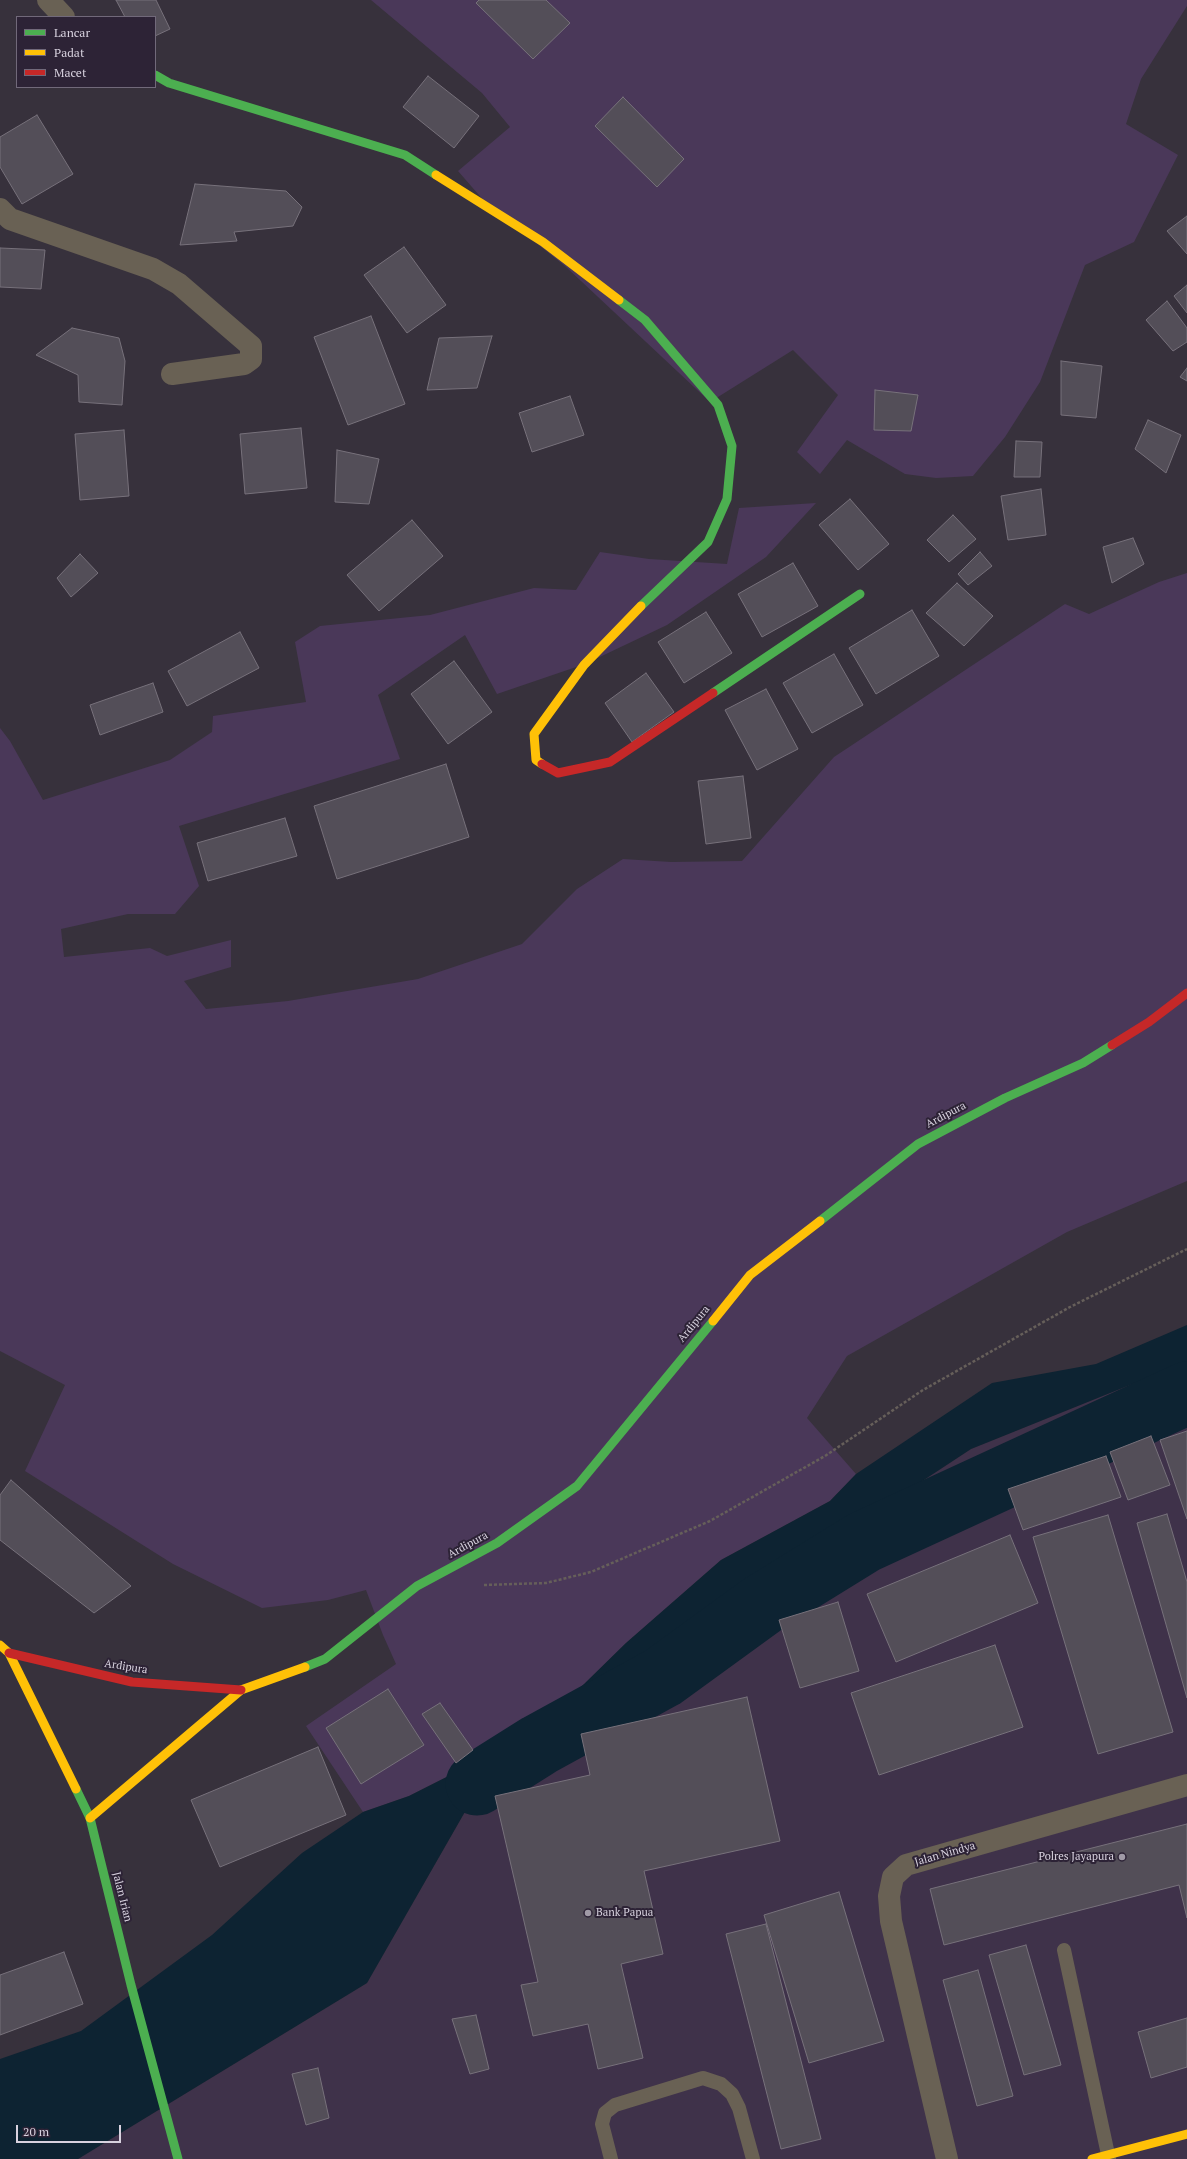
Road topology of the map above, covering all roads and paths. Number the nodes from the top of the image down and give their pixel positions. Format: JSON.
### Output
{"nodes":[{"id":1,"x":48,"y":0,"type":"edge"},
{"id":2,"x":63,"y":16,"type":"edge"},
{"id":3,"x":156,"y":76,"type":"edge"},
{"id":4,"x":0,"y":209,"type":"edge"},
{"id":5,"x":172,"y":374,"type":"dead end"},
{"id":6,"x":860,"y":594,"type":"dead end"},
{"id":7,"x":1187,"y":993,"type":"edge"},
{"id":8,"x":1187,"y":1249,"type":"edge"},
{"id":9,"x":480,"y":1586,"type":"dead end"},
{"id":10,"x":0,"y":1645,"type":"edge"},
{"id":11,"x":9,"y":1653,"type":"junction"},
{"id":12,"x":241,"y":1690,"type":"junction"},
{"id":13,"x":1187,"y":1785,"type":"edge"},
{"id":14,"x":90,"y":1818,"type":"junction"},
{"id":15,"x":1064,"y":1950,"type":"dead end"},
{"id":16,"x":1187,"y":2134,"type":"edge"},
{"id":17,"x":1108,"y":2157,"type":"edge"},
{"id":18,"x":178,"y":2158,"type":"edge"},
{"id":19,"x":611,"y":2159,"type":"edge"},
{"id":20,"x":754,"y":2159,"type":"edge"},
{"id":21,"x":947,"y":2159,"type":"edge"},
{"id":22,"x":1092,"y":2159,"type":"edge"}],
"edges":[{"from":1,"to":2,"type":"street"},
{"from":3,"to":6,"type":"street"},
{"from":4,"to":5,"type":"street"},
{"from":7,"to":12,"type":"street","name":"Ardipura"},
{"from":8,"to":9,"type":"path"},
{"from":10,"to":11,"type":"street"},
{"from":11,"to":12,"type":"street","name":"Ardipura"},
{"from":11,"to":14,"type":"street","name":"Jalan Irian"},
{"from":12,"to":14,"type":"street","name":"Ardipura"},
{"from":13,"to":21,"type":"street","name":"Jalan Nindya"},
{"from":14,"to":18,"type":"street","name":"Jalan Irian"},
{"from":15,"to":17,"type":"lane"},
{"from":16,"to":17,"type":"street"},
{"from":17,"to":22,"type":"street"},
{"from":19,"to":20,"type":"lane"}]}
